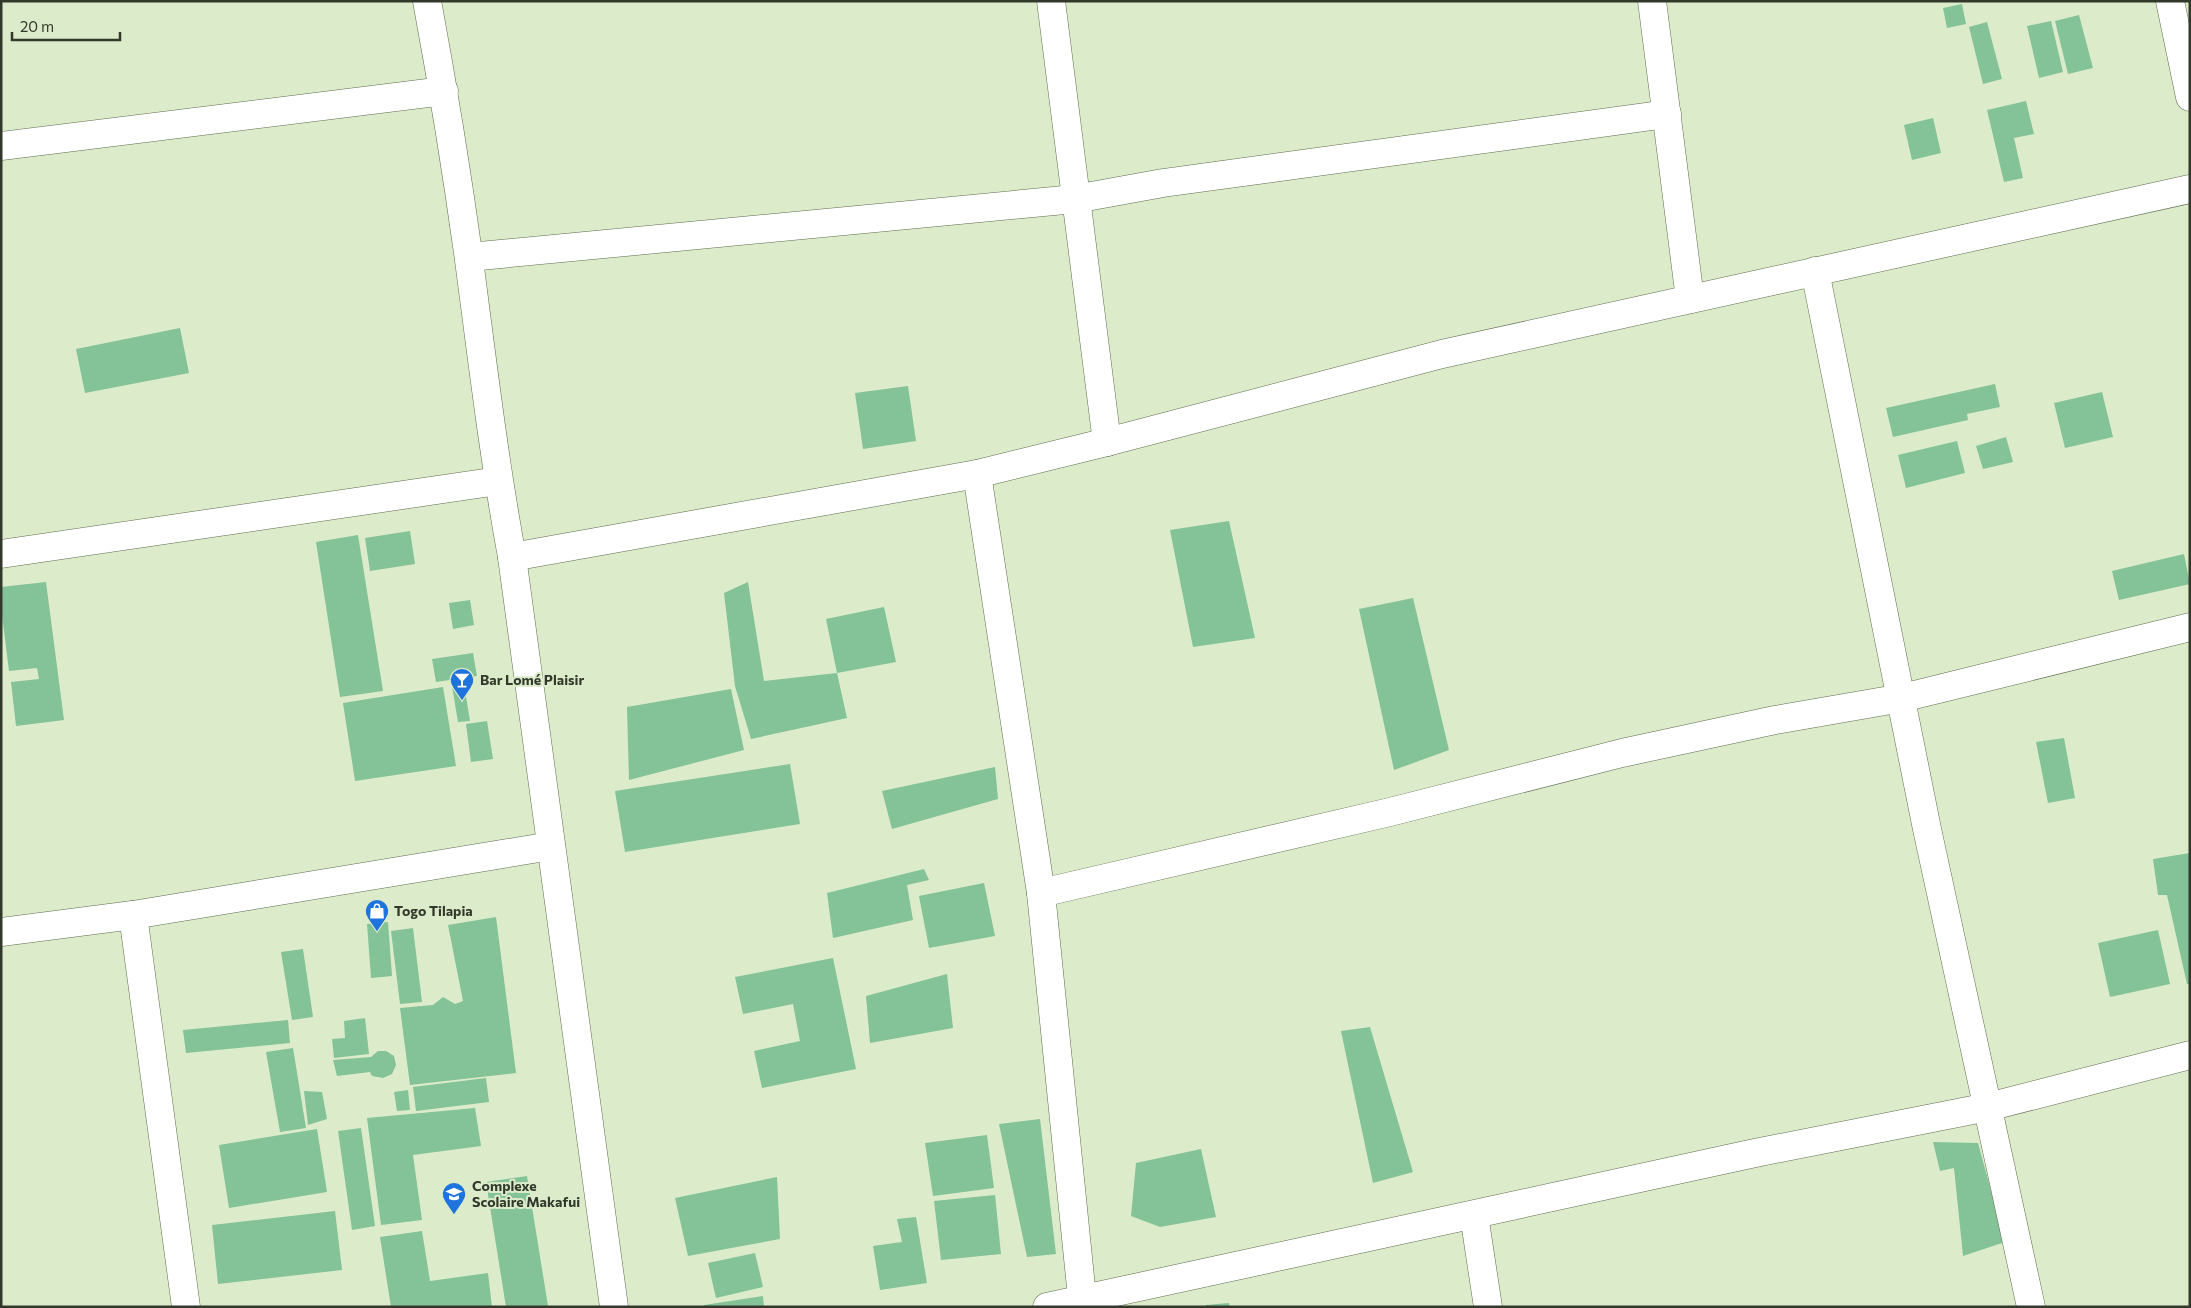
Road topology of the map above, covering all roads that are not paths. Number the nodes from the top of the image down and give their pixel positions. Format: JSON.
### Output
{"nodes":[{"id":1,"x":427,"y":1,"type":"edge"},
{"id":2,"x":1051,"y":1,"type":"edge"},
{"id":3,"x":1652,"y":1,"type":"edge"},
{"id":4,"x":2170,"y":1,"type":"edge"},
{"id":5,"x":444,"y":91,"type":"junction"},
{"id":6,"x":2190,"y":97,"type":"edge"},
{"id":7,"x":1667,"y":114,"type":"junction"},
{"id":8,"x":1,"y":146,"type":"edge"},
{"id":9,"x":2190,"y":189,"type":"edge"},
{"id":10,"x":1075,"y":199,"type":"junction"},
{"id":11,"x":468,"y":258,"type":"junction"},
{"id":12,"x":1815,"y":272,"type":"junction"},
{"id":13,"x":1690,"y":299,"type":"junction"},
{"id":14,"x":1107,"y":442,"type":"junction"},
{"id":15,"x":977,"y":474,"type":"junction"},
{"id":16,"x":498,"y":481,"type":"junction"},
{"id":17,"x":1,"y":554,"type":"edge"},
{"id":18,"x":512,"y":557,"type":"junction"},
{"id":19,"x":2190,"y":627,"type":"edge"},
{"id":20,"x":1902,"y":698,"type":"junction"},
{"id":21,"x":551,"y":846,"type":"junction"},
{"id":22,"x":1041,"y":893,"type":"junction"},
{"id":23,"x":133,"y":915,"type":"junction"},
{"id":24,"x":1,"y":932,"type":"edge"},
{"id":25,"x":2190,"y":1054,"type":"edge"},
{"id":26,"x":1988,"y":1107,"type":"junction"},
{"id":27,"x":1474,"y":1215,"type":"junction"},
{"id":28,"x":1082,"y":1304,"type":"edge"},
{"id":29,"x":186,"y":1307,"type":"edge"},
{"id":30,"x":614,"y":1307,"type":"edge"},
{"id":31,"x":1046,"y":1307,"type":"edge"},
{"id":32,"x":1488,"y":1307,"type":"edge"},
{"id":33,"x":2031,"y":1307,"type":"edge"}],
"edges":[{"from":1,"to":5,"type":"street"},
{"from":2,"to":10,"type":"street"},
{"from":3,"to":7,"type":"street"},
{"from":4,"to":6,"type":"street"},
{"from":5,"to":8,"type":"street"},
{"from":5,"to":11,"type":"street"},
{"from":7,"to":10,"type":"street"},
{"from":7,"to":13,"type":"street"},
{"from":9,"to":12,"type":"street"},
{"from":10,"to":11,"type":"street"},
{"from":10,"to":14,"type":"street"},
{"from":11,"to":16,"type":"street"},
{"from":12,"to":13,"type":"street"},
{"from":12,"to":20,"type":"street"},
{"from":13,"to":14,"type":"street"},
{"from":14,"to":15,"type":"street"},
{"from":15,"to":18,"type":"street"},
{"from":15,"to":22,"type":"street"},
{"from":16,"to":17,"type":"street"},
{"from":16,"to":18,"type":"street"},
{"from":18,"to":21,"type":"street"},
{"from":19,"to":20,"type":"street"},
{"from":20,"to":22,"type":"street"},
{"from":20,"to":26,"type":"street"},
{"from":21,"to":23,"type":"street"},
{"from":21,"to":30,"type":"street"},
{"from":22,"to":28,"type":"street"},
{"from":23,"to":24,"type":"street"},
{"from":23,"to":29,"type":"street"},
{"from":25,"to":26,"type":"street"},
{"from":26,"to":27,"type":"street"},
{"from":26,"to":33,"type":"street"},
{"from":27,"to":28,"type":"street"},
{"from":27,"to":32,"type":"street"},
{"from":28,"to":31,"type":"street"}]}
